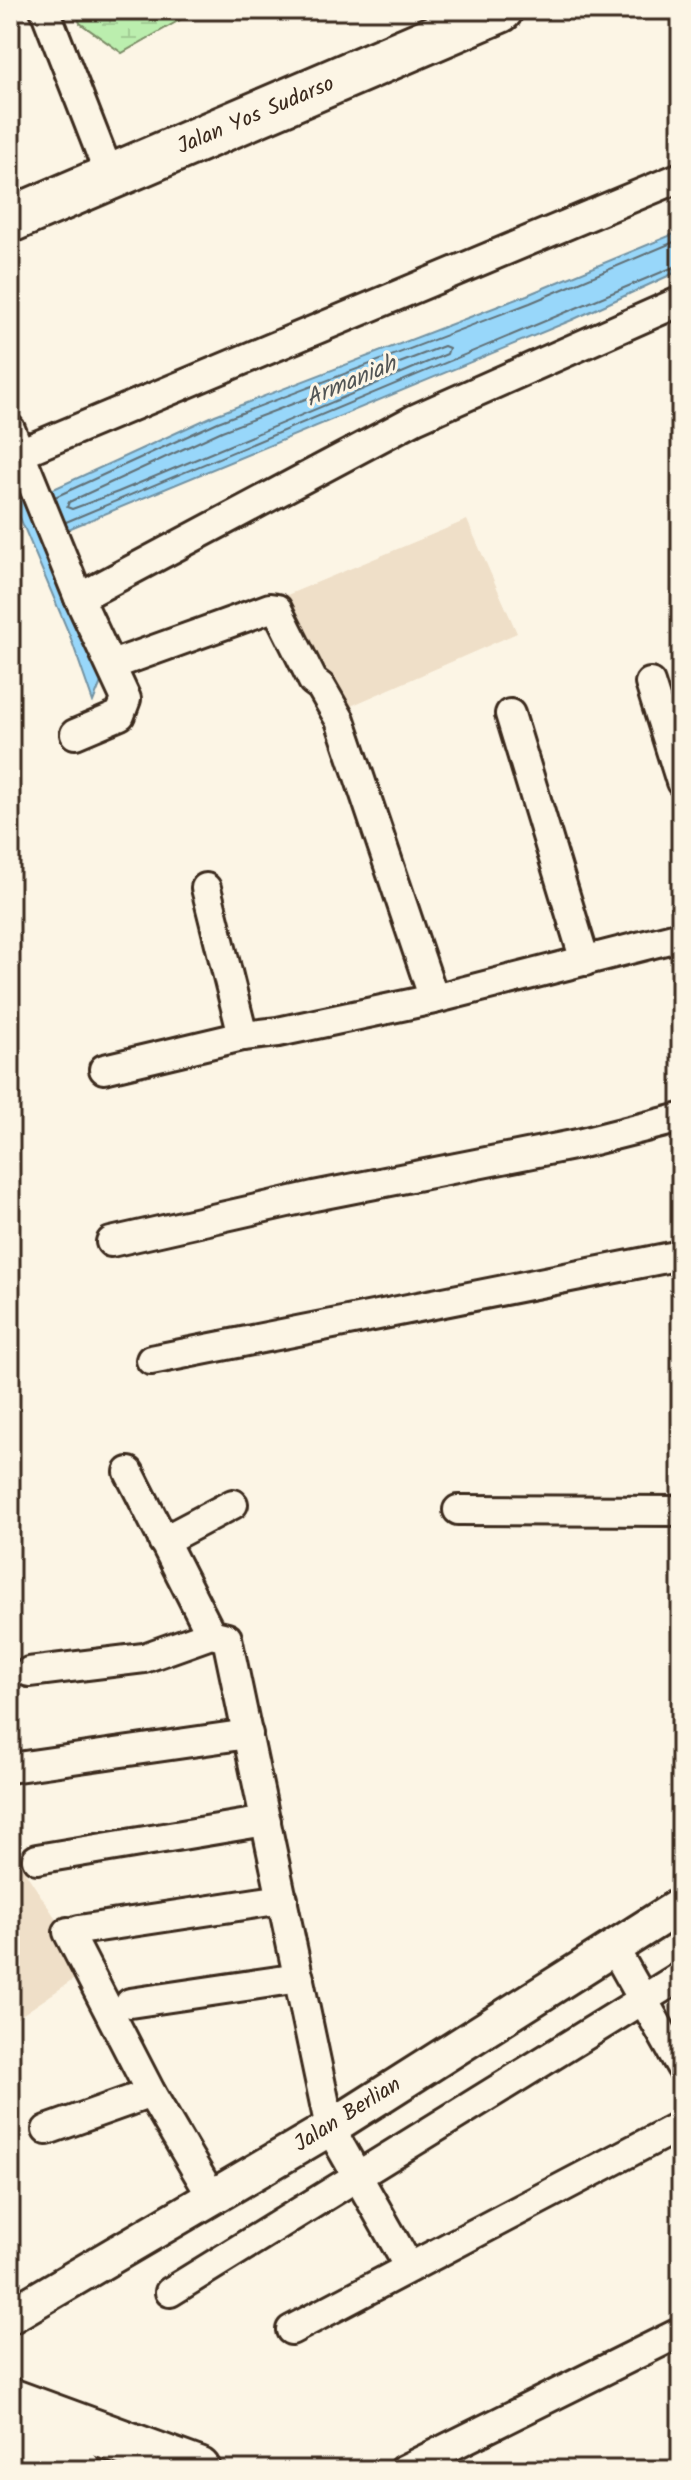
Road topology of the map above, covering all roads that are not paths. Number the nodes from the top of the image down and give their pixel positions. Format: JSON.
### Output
{"nodes":[{"id":1,"x":45,"y":10,"type":"edge"},
{"id":2,"x":500,"y":10,"type":"edge"},
{"id":3,"x":681,"y":177,"type":"edge"},
{"id":4,"x":111,"y":179,"type":"junction"},
{"id":5,"x":10,"y":220,"type":"edge"},
{"id":6,"x":681,"y":301,"type":"edge"},
{"id":7,"x":13,"y":447,"type":"edge"},
{"id":8,"x":79,"y":598,"type":"junction"},
{"id":9,"x":112,"y":665,"type":"junction"},
{"id":10,"x":650,"y":683,"type":"dead end"},
{"id":11,"x":510,"y":714,"type":"dead end"},
{"id":12,"x":75,"y":734,"type":"dead end"},
{"id":13,"x":681,"y":782,"type":"edge"},
{"id":14,"x":206,"y":888,"type":"dead end"},
{"id":15,"x":681,"y":936,"type":"edge"},
{"id":16,"x":585,"y":961,"type":"junction"},
{"id":17,"x":434,"y":999,"type":"junction"},
{"id":18,"x":243,"y":1036,"type":"junction"},
{"id":19,"x":104,"y":1069,"type":"dead end"},
{"id":20,"x":681,"y":1118,"type":"edge"},
{"id":21,"x":111,"y":1242,"type":"dead end"},
{"id":22,"x":681,"y":1255,"type":"edge"},
{"id":23,"x":151,"y":1360,"type":"dead end"},
{"id":24,"x":129,"y":1472,"type":"dead end"},
{"id":25,"x":233,"y":1504,"type":"dead end"},
{"id":26,"x":458,"y":1510,"type":"dead end"},
{"id":27,"x":681,"y":1511,"type":"edge"},
{"id":28,"x":163,"y":1541,"type":"junction"},
{"id":29,"x":211,"y":1634,"type":"junction"},
{"id":30,"x":29,"y":1672,"type":"dead end"},
{"id":31,"x":248,"y":1734,"type":"junction"},
{"id":32,"x":10,"y":1768,"type":"edge"},
{"id":33,"x":266,"y":1821,"type":"junction"},
{"id":34,"x":37,"y":1859,"type":"dead end"},
{"id":35,"x":283,"y":1899,"type":"junction"},
{"id":36,"x":681,"y":1905,"type":"edge"},
{"id":37,"x":614,"y":1948,"type":"junction"},
{"id":38,"x":681,"y":1976,"type":"edge"},
{"id":39,"x":299,"y":1978,"type":"junction"},
{"id":40,"x":643,"y":1999,"type":"junction"},
{"id":41,"x":130,"y":2003,"type":"dead end"},
{"id":42,"x":681,"y":2067,"type":"edge"},
{"id":43,"x":151,"y":2093,"type":"junction"},
{"id":44,"x":681,"y":2125,"type":"edge"},
{"id":45,"x":330,"y":2128,"type":"junction"},
{"id":46,"x":47,"y":2130,"type":"dead end"},
{"id":47,"x":357,"y":2175,"type":"junction"},
{"id":48,"x":212,"y":2197,"type":"junction"},
{"id":49,"x":409,"y":2267,"type":"junction"},
{"id":50,"x":170,"y":2292,"type":"dead end"},
{"id":51,"x":10,"y":2316,"type":"edge"},
{"id":52,"x":291,"y":2330,"type":"dead end"},
{"id":53,"x":681,"y":2332,"type":"edge"},
{"id":54,"x":10,"y":2401,"type":"edge"},
{"id":55,"x":10,"y":2447,"type":"edge"},
{"id":56,"x":78,"y":2470,"type":"edge"},
{"id":57,"x":198,"y":2470,"type":"edge"},
{"id":58,"x":403,"y":2470,"type":"edge"}],
"edges":[{"from":1,"to":4,"type":"street"},
{"from":2,"to":4,"type":"highway","name":"Jalan Yos Sudarso"},
{"from":3,"to":7,"type":"street"},
{"from":4,"to":5,"type":"highway","name":"Jalan Yos Sudarso"},
{"from":6,"to":8,"type":"street"},
{"from":7,"to":8,"type":"street"},
{"from":8,"to":9,"type":"street"},
{"from":9,"to":12,"type":"street"},
{"from":9,"to":17,"type":"street"},
{"from":10,"to":13,"type":"street"},
{"from":11,"to":16,"type":"street"},
{"from":14,"to":18,"type":"street"},
{"from":15,"to":16,"type":"street"},
{"from":16,"to":17,"type":"street"},
{"from":17,"to":18,"type":"street"},
{"from":18,"to":19,"type":"street"},
{"from":20,"to":21,"type":"street"},
{"from":22,"to":23,"type":"street"},
{"from":24,"to":28,"type":"street"},
{"from":25,"to":28,"type":"street"},
{"from":26,"to":27,"type":"street"},
{"from":28,"to":29,"type":"street"},
{"from":29,"to":30,"type":"street"},
{"from":29,"to":31,"type":"street"},
{"from":31,"to":32,"type":"street"},
{"from":31,"to":33,"type":"street"},
{"from":33,"to":34,"type":"street"},
{"from":33,"to":35,"type":"street"},
{"from":35,"to":39,"type":"street"},
{"from":35,"to":43,"type":"street"},
{"from":36,"to":37,"type":"street","name":"Jalan Berlian"},
{"from":37,"to":40,"type":"street"},
{"from":37,"to":45,"type":"street","name":"Jalan Berlian"},
{"from":38,"to":40,"type":"street"},
{"from":39,"to":41,"type":"street"},
{"from":39,"to":45,"type":"street"},
{"from":40,"to":42,"type":"street"},
{"from":40,"to":47,"type":"street"},
{"from":43,"to":46,"type":"street"},
{"from":43,"to":48,"type":"street"},
{"from":44,"to":49,"type":"street"},
{"from":45,"to":47,"type":"street"},
{"from":45,"to":48,"type":"street","name":"Jalan Berlian"},
{"from":47,"to":49,"type":"street"},
{"from":47,"to":50,"type":"street"},
{"from":48,"to":51,"type":"street","name":"Jalan Berlian"},
{"from":49,"to":52,"type":"street"},
{"from":53,"to":58,"type":"street"},
{"from":54,"to":57,"type":"highway"},
{"from":55,"to":56,"type":"highway"}]}
